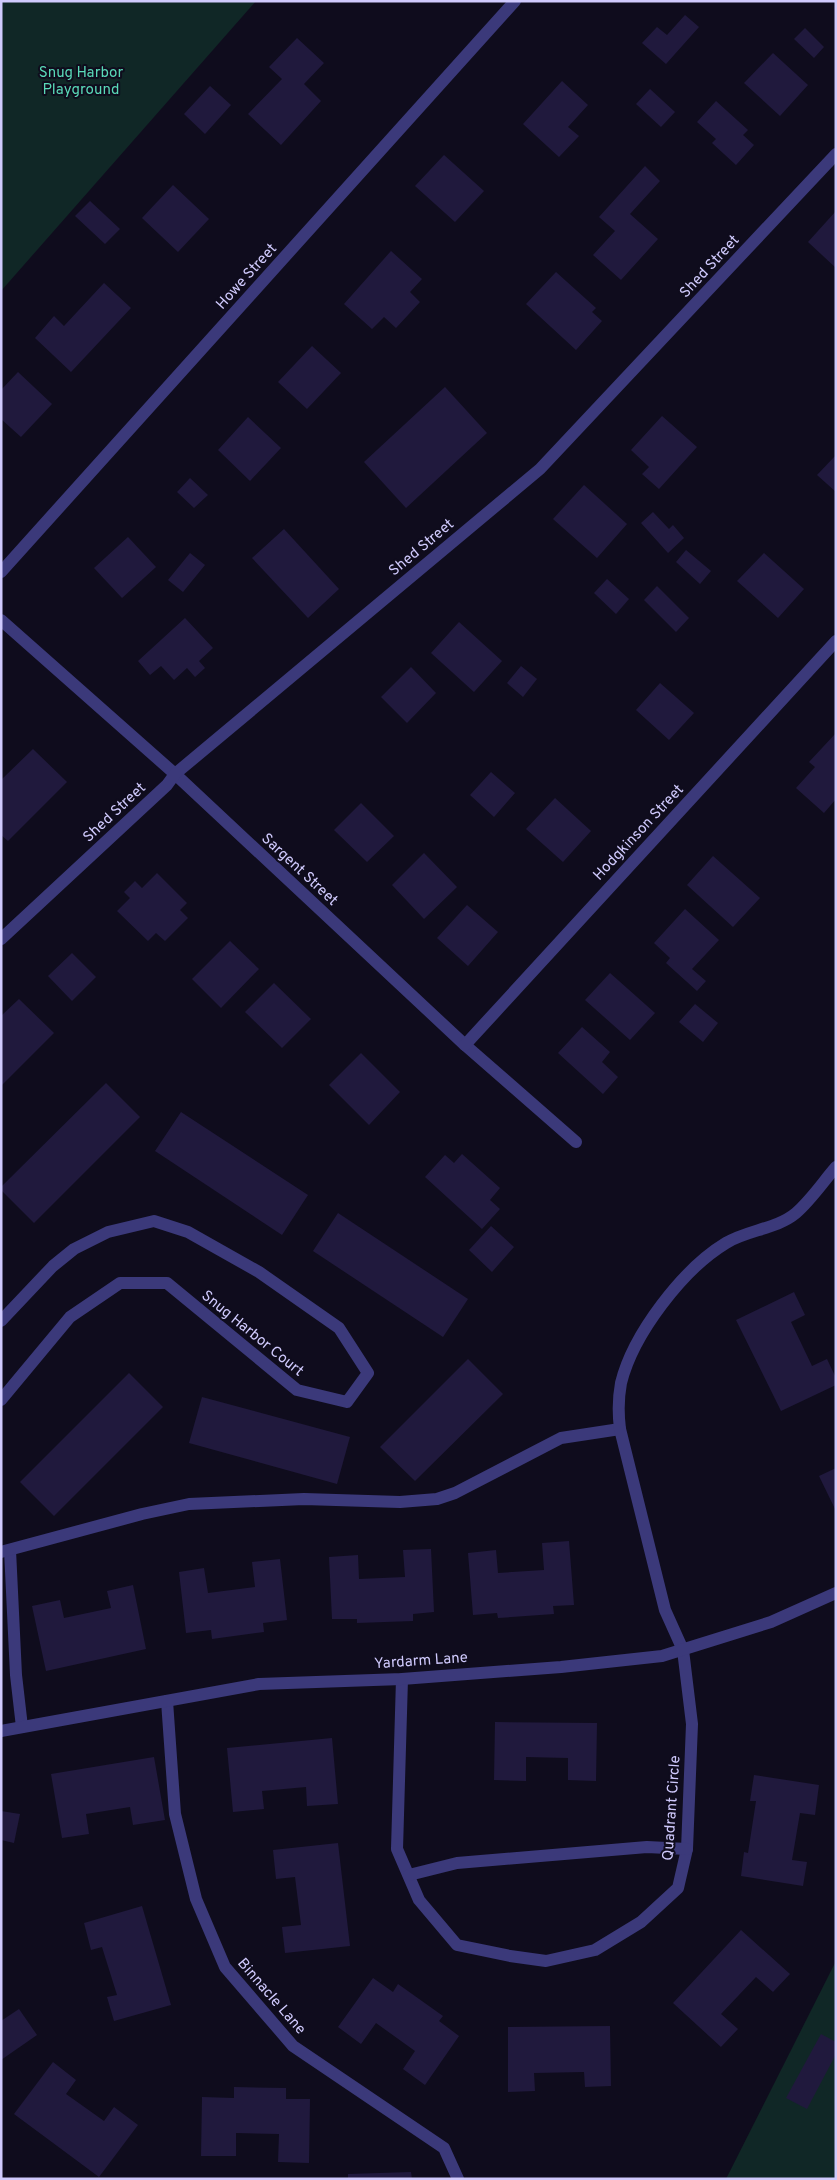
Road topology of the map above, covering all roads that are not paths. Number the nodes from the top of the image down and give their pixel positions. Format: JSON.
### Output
{"nodes":[{"id":1,"x":515,"y":1,"type":"edge"},
{"id":2,"x":836,"y":154,"type":"edge"},
{"id":3,"x":1,"y":572,"type":"edge"},
{"id":4,"x":1,"y":620,"type":"edge"},
{"id":5,"x":836,"y":641,"type":"edge"},
{"id":6,"x":175,"y":774,"type":"junction"},
{"id":7,"x":1,"y":938,"type":"edge"},
{"id":8,"x":465,"y":1046,"type":"junction"},
{"id":9,"x":576,"y":1142,"type":"dead end"},
{"id":10,"x":836,"y":1167,"type":"edge"},
{"id":11,"x":1,"y":1321,"type":"edge"},
{"id":12,"x":1,"y":1400,"type":"edge"},
{"id":13,"x":620,"y":1429,"type":"junction"},
{"id":14,"x":6,"y":1551,"type":"edge"},
{"id":15,"x":836,"y":1593,"type":"edge"},
{"id":16,"x":683,"y":1650,"type":"junction"},
{"id":17,"x":402,"y":1679,"type":"junction"},
{"id":18,"x":166,"y":1701,"type":"junction"},
{"id":19,"x":22,"y":1727,"type":"junction"},
{"id":20,"x":1,"y":1731,"type":"edge"},
{"id":21,"x":687,"y":1849,"type":"junction"},
{"id":22,"x":409,"y":1875,"type":"junction"},
{"id":23,"x":458,"y":2179,"type":"edge"}],
"edges":[{"from":1,"to":3,"type":"street","name":"Howe Street"},
{"from":2,"to":6,"type":"street","name":"Shed Street"},
{"from":4,"to":6,"type":"street","name":"Sargent Street"},
{"from":5,"to":8,"type":"street","name":"Hodgkinson Street"},
{"from":6,"to":7,"type":"street","name":"Shed Street"},
{"from":6,"to":8,"type":"street","name":"Sargent Street"},
{"from":8,"to":9,"type":"street","name":"Sargent Street"},
{"from":10,"to":13,"type":"street","name":"Quadrant Circle"},
{"from":11,"to":12,"type":"street","name":"Snug Harbor Court"},
{"from":13,"to":14,"type":"street"},
{"from":13,"to":16,"type":"street","name":"Quadrant Circle"},
{"from":14,"to":19,"type":"street"},
{"from":15,"to":16,"type":"street","name":"Yardarm Lane"},
{"from":16,"to":17,"type":"street","name":"Yardarm Lane"},
{"from":16,"to":21,"type":"street","name":"Quadrant Circle"},
{"from":17,"to":18,"type":"street","name":"Yardarm Lane"},
{"from":17,"to":22,"type":"street","name":"Quadrant Circle"},
{"from":18,"to":19,"type":"street","name":"Yardarm Lane"},
{"from":18,"to":23,"type":"street","name":"Binnacle Lane"},
{"from":19,"to":20,"type":"street","name":"Yardarm Lane"},
{"from":21,"to":22,"type":"street"},
{"from":21,"to":22,"type":"street","name":"Quadrant Circle"}]}
